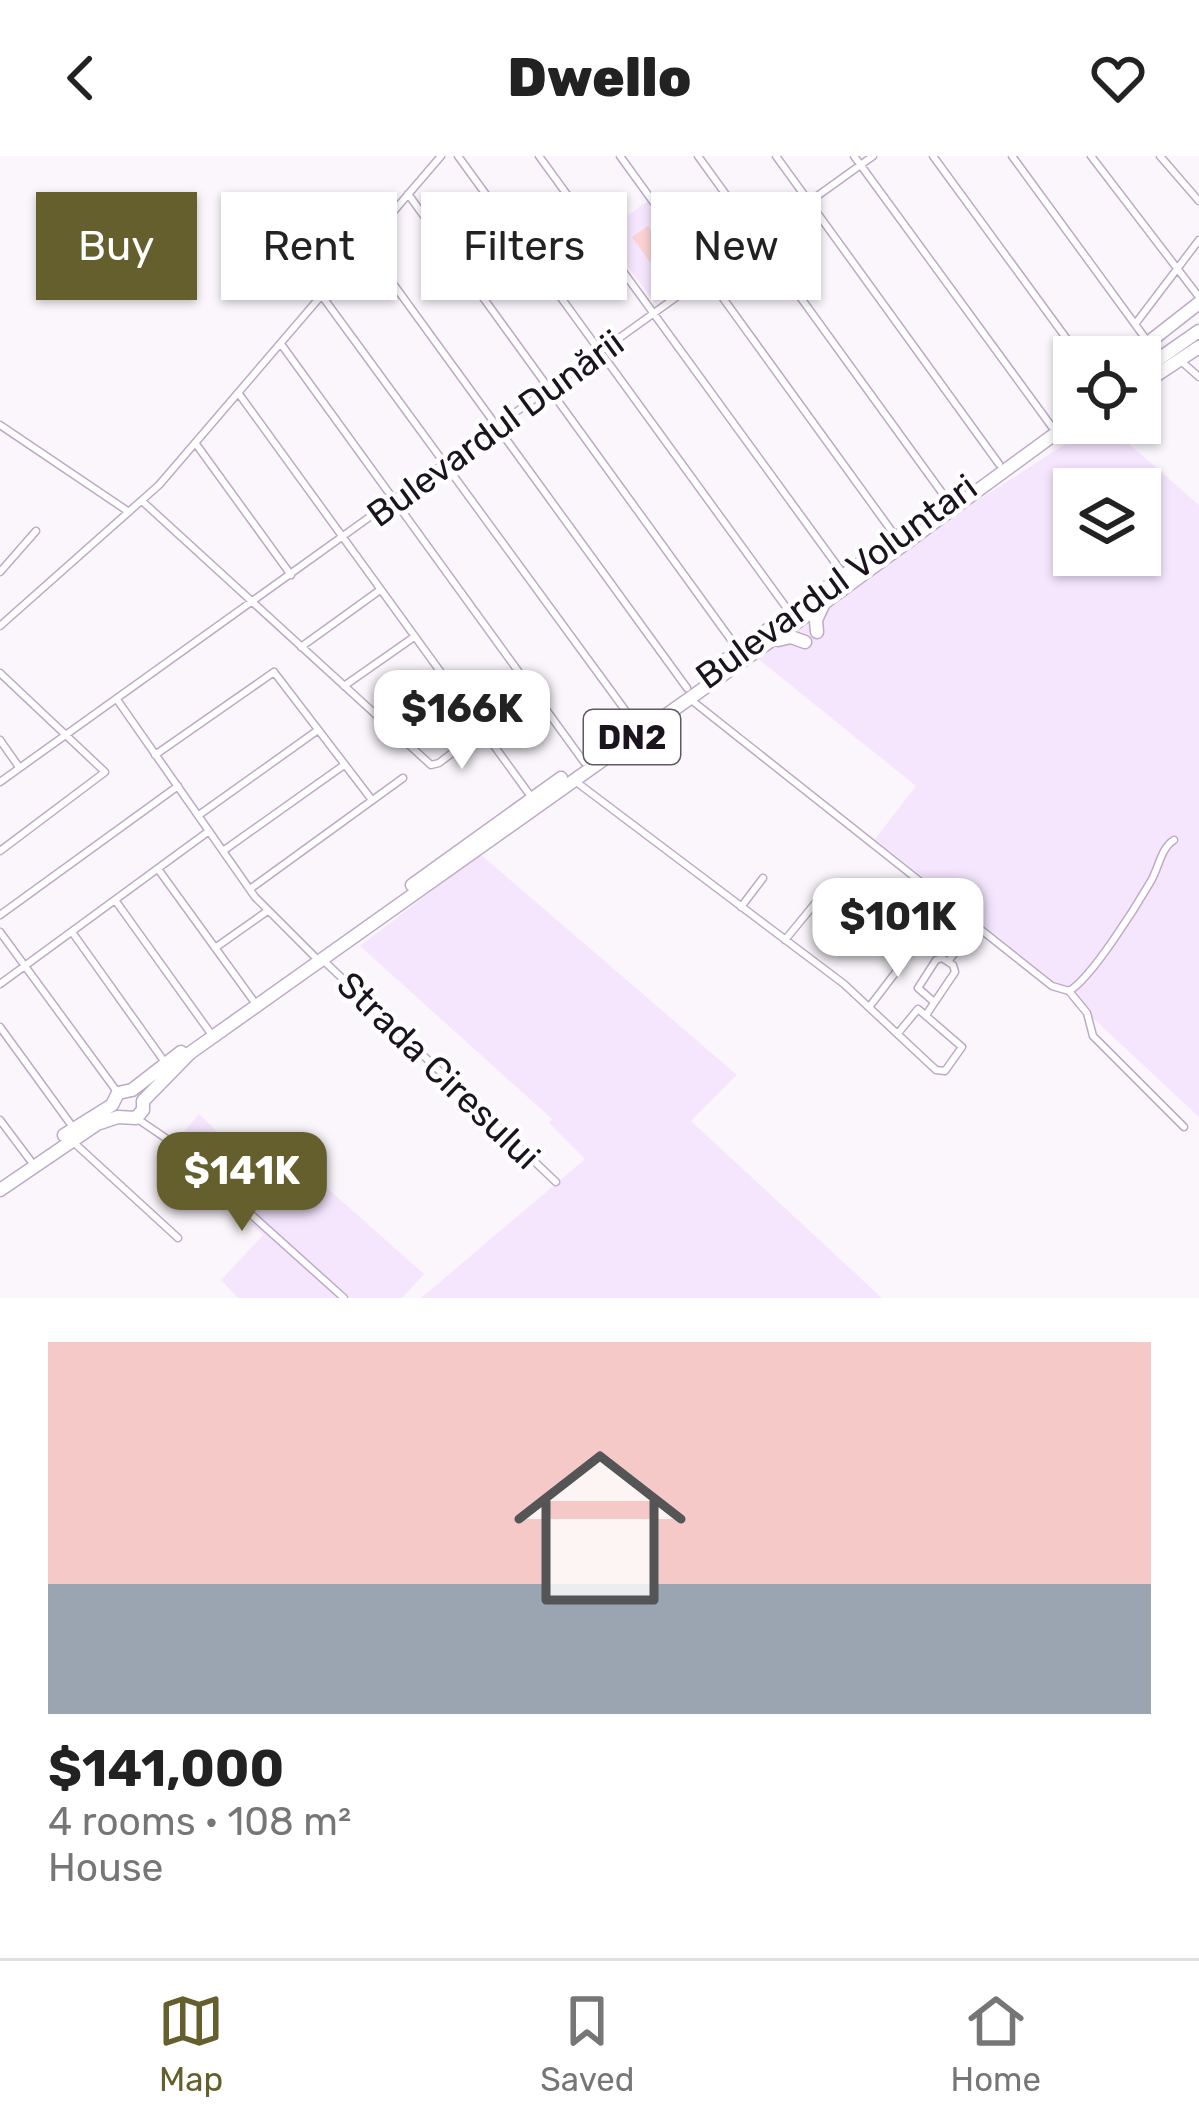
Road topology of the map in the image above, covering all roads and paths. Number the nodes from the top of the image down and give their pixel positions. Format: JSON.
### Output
{"nodes":[{"id":1,"x":441,"y":156,"type":"edge"},
{"id":2,"x":458,"y":156,"type":"edge"},
{"id":3,"x":539,"y":156,"type":"edge"},
{"id":4,"x":620,"y":156,"type":"edge"},
{"id":5,"x":698,"y":156,"type":"edge"},
{"id":6,"x":776,"y":156,"type":"edge"},
{"id":7,"x":854,"y":156,"type":"edge"},
{"id":8,"x":873,"y":156,"type":"edge"},
{"id":9,"x":933,"y":156,"type":"edge"},
{"id":10,"x":1012,"y":156,"type":"edge"},
{"id":11,"x":1091,"y":156,"type":"edge"},
{"id":12,"x":1160,"y":156,"type":"edge"},
{"id":13,"x":860,"y":165,"type":"junction"},
{"id":14,"x":724,"y":192,"type":"edge"},
{"id":15,"x":802,"y":192,"type":"edge"},
{"id":16,"x":821,"y":193,"type":"edge"},
{"id":17,"x":408,"y":194,"type":"junction"},
{"id":18,"x":651,"y":199,"type":"edge"},
{"id":19,"x":1199,"y":201,"type":"edge"},
{"id":20,"x":397,"y":207,"type":"edge"},
{"id":21,"x":821,"y":219,"type":"edge"},
{"id":22,"x":1199,"y":240,"type":"edge"},
{"id":23,"x":1176,"y":271,"type":"junction"},
{"id":24,"x":397,"y":290,"type":"edge"},
{"id":25,"x":319,"y":300,"type":"edge"},
{"id":26,"x":325,"y":300,"type":"edge"},
{"id":27,"x":674,"y":300,"type":"edge"},
{"id":28,"x":724,"y":300,"type":"edge"},
{"id":29,"x":802,"y":300,"type":"edge"},
{"id":30,"x":1199,"y":300,"type":"edge"},
{"id":31,"x":653,"y":315,"type":"junction"},
{"id":32,"x":1135,"y":324,"type":"junction"},
{"id":33,"x":1199,"y":327,"type":"edge"},
{"id":34,"x":1064,"y":336,"type":"edge"},
{"id":35,"x":1143,"y":336,"type":"edge"},
{"id":36,"x":1156,"y":336,"type":"edge"},
{"id":37,"x":281,"y":344,"type":"junction"},
{"id":38,"x":1199,"y":347,"type":"edge"},
{"id":39,"x":601,"y":353,"type":"junction"},
{"id":40,"x":1161,"y":354,"type":"edge"},
{"id":41,"x":1179,"y":360,"type":"junction"},
{"id":42,"x":1161,"y":372,"type":"edge"},
{"id":43,"x":1199,"y":376,"type":"edge"},
{"id":44,"x":549,"y":390,"type":"junction"},
{"id":45,"x":238,"y":394,"type":"junction"},
{"id":46,"x":0,"y":424,"type":"edge"},
{"id":47,"x":1052,"y":427,"type":"joint"},
{"id":48,"x":496,"y":428,"type":"junction"},
{"id":49,"x":1053,"y":431,"type":"edge"},
{"id":50,"x":196,"y":444,"type":"junction"},
{"id":51,"x":999,"y":464,"type":"junction"},
{"id":52,"x":444,"y":465,"type":"junction"},
{"id":53,"x":142,"y":501,"type":"junction"},
{"id":54,"x":394,"y":501,"type":"junction"},
{"id":55,"x":948,"y":501,"type":"junction"},
{"id":56,"x":129,"y":512,"type":"junction"},
{"id":57,"x":36,"y":532,"type":"dead end"},
{"id":58,"x":342,"y":537,"type":"junction"},
{"id":59,"x":896,"y":537,"type":"junction"},
{"id":60,"x":0,"y":572,"type":"edge"},
{"id":61,"x":291,"y":575,"type":"junction"},
{"id":62,"x":844,"y":576,"type":"junction"},
{"id":63,"x":380,"y":590,"type":"junction"},
{"id":64,"x":252,"y":603,"type":"junction"},
{"id":65,"x":824,"y":603,"type":"junction"},
{"id":66,"x":0,"y":612,"type":"edge"},
{"id":67,"x":8,"y":618,"type":"junction"},
{"id":68,"x":794,"y":618,"type":"junction"},
{"id":69,"x":0,"y":626,"type":"edge"},
{"id":70,"x":817,"y":632,"type":"dead end"},
{"id":71,"x":414,"y":637,"type":"junction"},
{"id":72,"x":805,"y":642,"type":"dead end"},
{"id":73,"x":765,"y":644,"type":"junction"},
{"id":74,"x":301,"y":647,"type":"junction"},
{"id":75,"x":739,"y":651,"type":"junction"},
{"id":76,"x":0,"y":673,"type":"edge"},
{"id":77,"x":447,"y":684,"type":"junction"},
{"id":78,"x":344,"y":686,"type":"junction"},
{"id":79,"x":687,"y":692,"type":"junction"},
{"id":80,"x":118,"y":701,"type":"junction"},
{"id":81,"x":636,"y":725,"type":"junction"},
{"id":82,"x":389,"y":727,"type":"junction"},
{"id":83,"x":318,"y":730,"type":"junction"},
{"id":84,"x":481,"y":731,"type":"junction"},
{"id":85,"x":69,"y":735,"type":"junction"},
{"id":86,"x":0,"y":740,"type":"edge"},
{"id":87,"x":155,"y":755,"type":"junction"},
{"id":88,"x":584,"y":762,"type":"junction"},
{"id":89,"x":344,"y":765,"type":"junction"},
{"id":90,"x":20,"y":768,"type":"junction"},
{"id":91,"x":403,"y":778,"type":"dead end"},
{"id":92,"x":572,"y":779,"type":"junction"},
{"id":93,"x":0,"y":782,"type":"edge"},
{"id":94,"x":178,"y":786,"type":"junction"},
{"id":95,"x":532,"y":798,"type":"junction"},
{"id":96,"x":372,"y":800,"type":"junction"},
{"id":97,"x":198,"y":815,"type":"junction"},
{"id":98,"x":209,"y":830,"type":"junction"},
{"id":99,"x":1174,"y":840,"type":"dead end"},
{"id":100,"x":0,"y":851,"type":"edge"},
{"id":101,"x":223,"y":851,"type":"junction"},
{"id":102,"x":158,"y":868,"type":"junction"},
{"id":103,"x":763,"y":878,"type":"dead end"},
{"id":104,"x":250,"y":889,"type":"junction"},
{"id":105,"x":116,"y":900,"type":"junction"},
{"id":106,"x":741,"y":907,"type":"junction"},
{"id":107,"x":267,"y":911,"type":"junction"},
{"id":108,"x":0,"y":914,"type":"edge"},
{"id":109,"x":976,"y":926,"type":"junction"},
{"id":110,"x":854,"y":931,"type":"dead end"},
{"id":111,"x":0,"y":932,"type":"edge"},
{"id":112,"x":72,"y":932,"type":"junction"},
{"id":113,"x":785,"y":940,"type":"junction"},
{"id":114,"x":215,"y":948,"type":"junction"},
{"id":115,"x":318,"y":957,"type":"junction"},
{"id":116,"x":950,"y":959,"type":"dead end"},
{"id":117,"x":24,"y":966,"type":"junction"},
{"id":118,"x":899,"y":968,"type":"dead end"},
{"id":119,"x":0,"y":984,"type":"edge"},
{"id":120,"x":1069,"y":991,"type":"junction"},
{"id":121,"x":253,"y":1000,"type":"junction"},
{"id":122,"x":934,"y":1002,"type":"junction"},
{"id":123,"x":870,"y":1006,"type":"junction"},
{"id":124,"x":926,"y":1015,"type":"junction"},
{"id":125,"x":0,"y":1027,"type":"edge"},
{"id":126,"x":209,"y":1031,"type":"junction"},
{"id":127,"x":899,"y":1032,"type":"junction"},
{"id":128,"x":166,"y":1063,"type":"junction"},
{"id":129,"x":129,"y":1105,"type":"junction"},
{"id":130,"x":0,"y":1120,"type":"edge"},
{"id":131,"x":1184,"y":1127,"type":"dead end"},
{"id":132,"x":72,"y":1134,"type":"junction"},
{"id":133,"x":30,"y":1160,"type":"junction"},
{"id":134,"x":556,"y":1182,"type":"dead end"},
{"id":135,"x":0,"y":1185,"type":"edge"},
{"id":136,"x":178,"y":1238,"type":"dead end"},
{"id":137,"x":344,"y":1298,"type":"edge"}],
"edges":[{"from":1,"to":17,"type":"street"},
{"from":2,"to":39,"type":"street"},
{"from":3,"to":31,"type":"street"},
{"from":4,"to":18,"type":"street"},
{"from":5,"to":14,"type":"street"},
{"from":6,"to":15,"type":"street"},
{"from":7,"to":13,"type":"street"},
{"from":8,"to":13,"type":"street","name":"Bulevardul Dunării"},
{"from":9,"to":34,"type":"street"},
{"from":10,"to":32,"type":"street"},
{"from":11,"to":23,"type":"street"},
{"from":12,"to":19,"type":"street"},
{"from":13,"to":16,"type":"street","name":"Bulevardul Dunării"},
{"from":13,"to":47,"type":"street"},
{"from":17,"to":20,"type":"street"},
{"from":17,"to":44,"type":"street"},
{"from":21,"to":51,"type":"street"},
{"from":22,"to":23,"type":"street"},
{"from":23,"to":30,"type":"street"},
{"from":23,"to":32,"type":"street"},
{"from":24,"to":48,"type":"street"},
{"from":25,"to":37,"type":"street"},
{"from":26,"to":52,"type":"street"},
{"from":27,"to":31,"type":"street","name":"Bulevardul Dunării"},
{"from":28,"to":59,"type":"street"},
{"from":29,"to":55,"type":"street"},
{"from":30,"to":36,"type":"highway"},
{"from":31,"to":39,"type":"street","name":"Bulevardul Dunării"},
{"from":31,"to":62,"type":"street"},
{"from":32,"to":35,"type":"street"},
{"from":33,"to":40,"type":"highway"},
{"from":37,"to":45,"type":"street"},
{"from":37,"to":54,"type":"street"},
{"from":38,"to":41,"type":"highway"},
{"from":39,"to":44,"type":"street","name":"Bulevardul Dunării"},
{"from":39,"to":68,"type":"street"},
{"from":41,"to":42,"type":"highway"},
{"from":41,"to":43,"type":"street"},
{"from":44,"to":48,"type":"street","name":"Bulevardul Dunării"},
{"from":44,"to":75,"type":"street"},
{"from":45,"to":50,"type":"street"},
{"from":45,"to":58,"type":"street"},
{"from":46,"to":56,"type":"street"},
{"from":47,"to":51,"type":"highway","name":"Bulevardul Voluntari","number":"DN2"},
{"from":48,"to":52,"type":"street","name":"Bulevardul Dunării"},
{"from":48,"to":79,"type":"street"},
{"from":49,"to":65,"type":"highway","name":"Bulevardul Voluntari","number":"DN2"},
{"from":50,"to":53,"type":"street"},
{"from":50,"to":61,"type":"street"},
{"from":51,"to":55,"type":"highway","name":"Bulevardul Voluntari","number":"DN2"},
{"from":52,"to":54,"type":"street","name":"Bulevardul Dunării"},
{"from":52,"to":81,"type":"street"},
{"from":53,"to":56,"type":"street"},
{"from":53,"to":64,"type":"street"},
{"from":54,"to":58,"type":"street","name":"Bulevardul Dunării"},
{"from":54,"to":88,"type":"street"},
{"from":55,"to":59,"type":"highway","name":"Bulevardul Voluntari","number":"DN2"},
{"from":56,"to":67,"type":"street"},
{"from":57,"to":60,"type":"street"},
{"from":58,"to":61,"type":"street","name":"Bulevardul Dunării"},
{"from":58,"to":63,"type":"street"},
{"from":59,"to":62,"type":"highway","name":"Bulevardul Voluntari","number":"DN2"},
{"from":61,"to":64,"type":"street","name":"Bulevardul Dunării"},
{"from":62,"to":68,"type":"highway","name":"Bulevardul Voluntari","number":"DN2"},
{"from":63,"to":71,"type":"street"},
{"from":63,"to":74,"type":"street"},
{"from":64,"to":74,"type":"street"},
{"from":64,"to":80,"type":"street","name":"Bulevardul Dunării"},
{"from":65,"to":68,"type":"highway","name":"Bulevardul Voluntari","number":"DN2"},
{"from":65,"to":70,"type":"highway"},
{"from":66,"to":67,"type":"street"},
{"from":67,"to":69,"type":"street"},
{"from":68,"to":73,"type":"highway","name":"Bulevardul Voluntari","number":"DN2"},
{"from":68,"to":75,"type":"highway","name":"Bulevardul Voluntari","number":"DN2"},
{"from":71,"to":77,"type":"street"},
{"from":71,"to":78,"type":"street"},
{"from":72,"to":73,"type":"highway"},
{"from":73,"to":79,"type":"highway","name":"Bulevardul Voluntari","number":"DN2"},
{"from":74,"to":78,"type":"street"},
{"from":75,"to":79,"type":"highway","name":"Bulevardul Voluntari","number":"DN2"},
{"from":76,"to":85,"type":"street"},
{"from":77,"to":82,"type":"street"},
{"from":77,"to":84,"type":"street"},
{"from":78,"to":82,"type":"street"},
{"from":79,"to":81,"type":"highway","name":"Bulevardul Voluntari","number":"DN2"},
{"from":79,"to":92,"type":"highway","name":"Bulevardul Voluntari","number":"DN2"},
{"from":79,"to":109,"type":"street"},
{"from":80,"to":85,"type":"street","name":"Bulevardul Dunării"},
{"from":80,"to":87,"type":"street","name":"Strada Ciresului"},
{"from":81,"to":88,"type":"highway","name":"Bulevardul Voluntari","number":"DN2"},
{"from":82,"to":84,"type":"street"},
{"from":83,"to":87,"type":"street"},
{"from":83,"to":89,"type":"street"},
{"from":83,"to":97,"type":"street"},
{"from":84,"to":95,"type":"street"},
{"from":85,"to":90,"type":"street","name":"Bulevardul Dunării"},
{"from":85,"to":100,"type":"street"},
{"from":86,"to":90,"type":"street"},
{"from":87,"to":94,"type":"street","name":"Strada Ciresului"},
{"from":88,"to":95,"type":"highway","name":"Bulevardul Voluntari","number":"DN2"},
{"from":89,"to":96,"type":"street"},
{"from":89,"to":101,"type":"street"},
{"from":90,"to":93,"type":"street","name":"Bulevardul Dunării"},
{"from":91,"to":96,"type":"street"},
{"from":92,"to":106,"type":"street"},
{"from":92,"to":115,"type":"highway","name":"Bulevardul Voluntari","number":"DN2"},
{"from":94,"to":97,"type":"street","name":"Strada Ciresului"},
{"from":94,"to":108,"type":"street"},
{"from":95,"to":115,"type":"highway","name":"Bulevardul Voluntari","number":"DN2"},
{"from":96,"to":104,"type":"street"},
{"from":97,"to":98,"type":"street","name":"Strada Ciresului"},
{"from":98,"to":101,"type":"street","name":"Strada Ciresului"},
{"from":98,"to":102,"type":"street"},
{"from":99,"to":120,"type":"street"},
{"from":101,"to":104,"type":"street","name":"Strada Ciresului"},
{"from":102,"to":105,"type":"street"},
{"from":102,"to":114,"type":"street"},
{"from":103,"to":106,"type":"street"},
{"from":104,"to":107,"type":"street","name":"Strada Ciresului"},
{"from":105,"to":112,"type":"street"},
{"from":105,"to":126,"type":"street"},
{"from":106,"to":113,"type":"street"},
{"from":107,"to":114,"type":"street"},
{"from":107,"to":115,"type":"street","name":"Strada Ciresului"},
{"from":109,"to":116,"type":"street"},
{"from":109,"to":120,"type":"street"},
{"from":110,"to":113,"type":"street"},
{"from":111,"to":117,"type":"street"},
{"from":112,"to":117,"type":"street"},
{"from":112,"to":128,"type":"street"},
{"from":113,"to":123,"type":"street"},
{"from":114,"to":121,"type":"street"},
{"from":115,"to":121,"type":"highway","name":"Bulevardul Voluntari","number":"DN2"},
{"from":115,"to":129,"type":"highway","name":"Bulevardul Voluntari","number":"DN2"},
{"from":115,"to":134,"type":"street","name":"Strada Ciresului"},
{"from":117,"to":119,"type":"street"},
{"from":117,"to":129,"type":"street"},
{"from":118,"to":123,"type":"street"},
{"from":120,"to":131,"type":"street"},
{"from":121,"to":126,"type":"highway","name":"Bulevardul Voluntari","number":"DN2"},
{"from":122,"to":122,"type":"street"},
{"from":122,"to":124,"type":"street"},
{"from":123,"to":127,"type":"street"},
{"from":124,"to":127,"type":"street"},
{"from":124,"to":127,"type":"street"},
{"from":125,"to":132,"type":"street"},
{"from":126,"to":128,"type":"highway","name":"Bulevardul Voluntari","number":"DN2"},
{"from":128,"to":129,"type":"highway","name":"Bulevardul Voluntari","number":"DN2"},
{"from":129,"to":132,"type":"highway","name":"Bulevardul Voluntari","number":"DN2"},
{"from":129,"to":137,"type":"street"},
{"from":130,"to":133,"type":"street"},
{"from":132,"to":133,"type":"highway","name":"Bulevardul Voluntari","number":"DN2"},
{"from":132,"to":135,"type":"highway","name":"Bulevardul Voluntari","number":"DN2"},
{"from":132,"to":136,"type":"street"},
{"from":133,"to":135,"type":"highway","name":"Bulevardul Voluntari","number":"DN2"}]}
